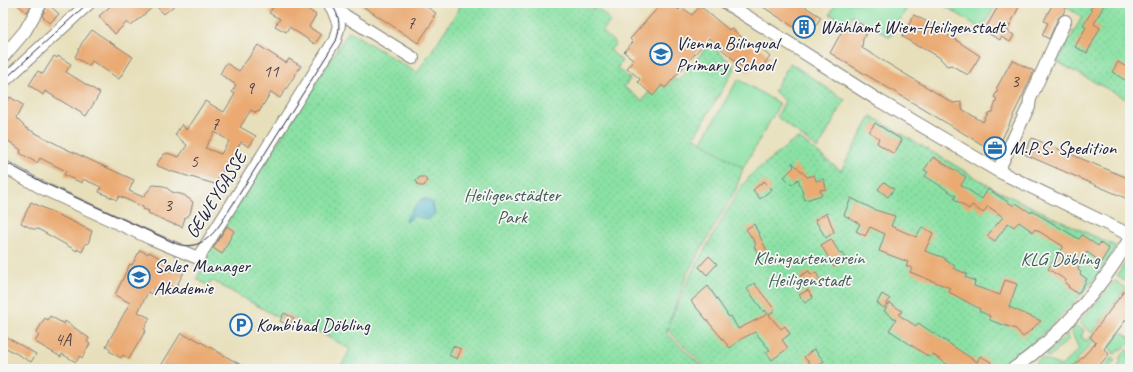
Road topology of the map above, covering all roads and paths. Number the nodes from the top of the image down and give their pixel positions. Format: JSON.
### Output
{"nodes":[{"id":1,"x":41,"y":3,"type":"edge"},
{"id":2,"x":89,"y":3,"type":"edge"},
{"id":3,"x":726,"y":3,"type":"edge"},
{"id":4,"x":329,"y":5,"type":"edge"},
{"id":5,"x":1065,"y":21,"type":"dead end"},
{"id":6,"x":3,"y":57,"type":"edge"},
{"id":7,"x":413,"y":58,"type":"dead end"},
{"id":8,"x":3,"y":82,"type":"edge"},
{"id":9,"x":3,"y":166,"type":"edge"},
{"id":10,"x":998,"y":171,"type":"junction"},
{"id":11,"x":1130,"y":235,"type":"edge"},
{"id":12,"x":1130,"y":238,"type":"edge"},
{"id":13,"x":1013,"y":369,"type":"edge"}],
"edges":[{"from":1,"to":6,"type":"street"},
{"from":2,"to":8,"type":"street"},
{"from":3,"to":10,"type":"street"},
{"from":4,"to":7,"type":"street"},
{"from":4,"to":9,"type":"street","name":"GEWEYGASSE"},
{"from":5,"to":10,"type":"street"},
{"from":10,"to":11,"type":"street"},
{"from":12,"to":13,"type":"street"}]}
